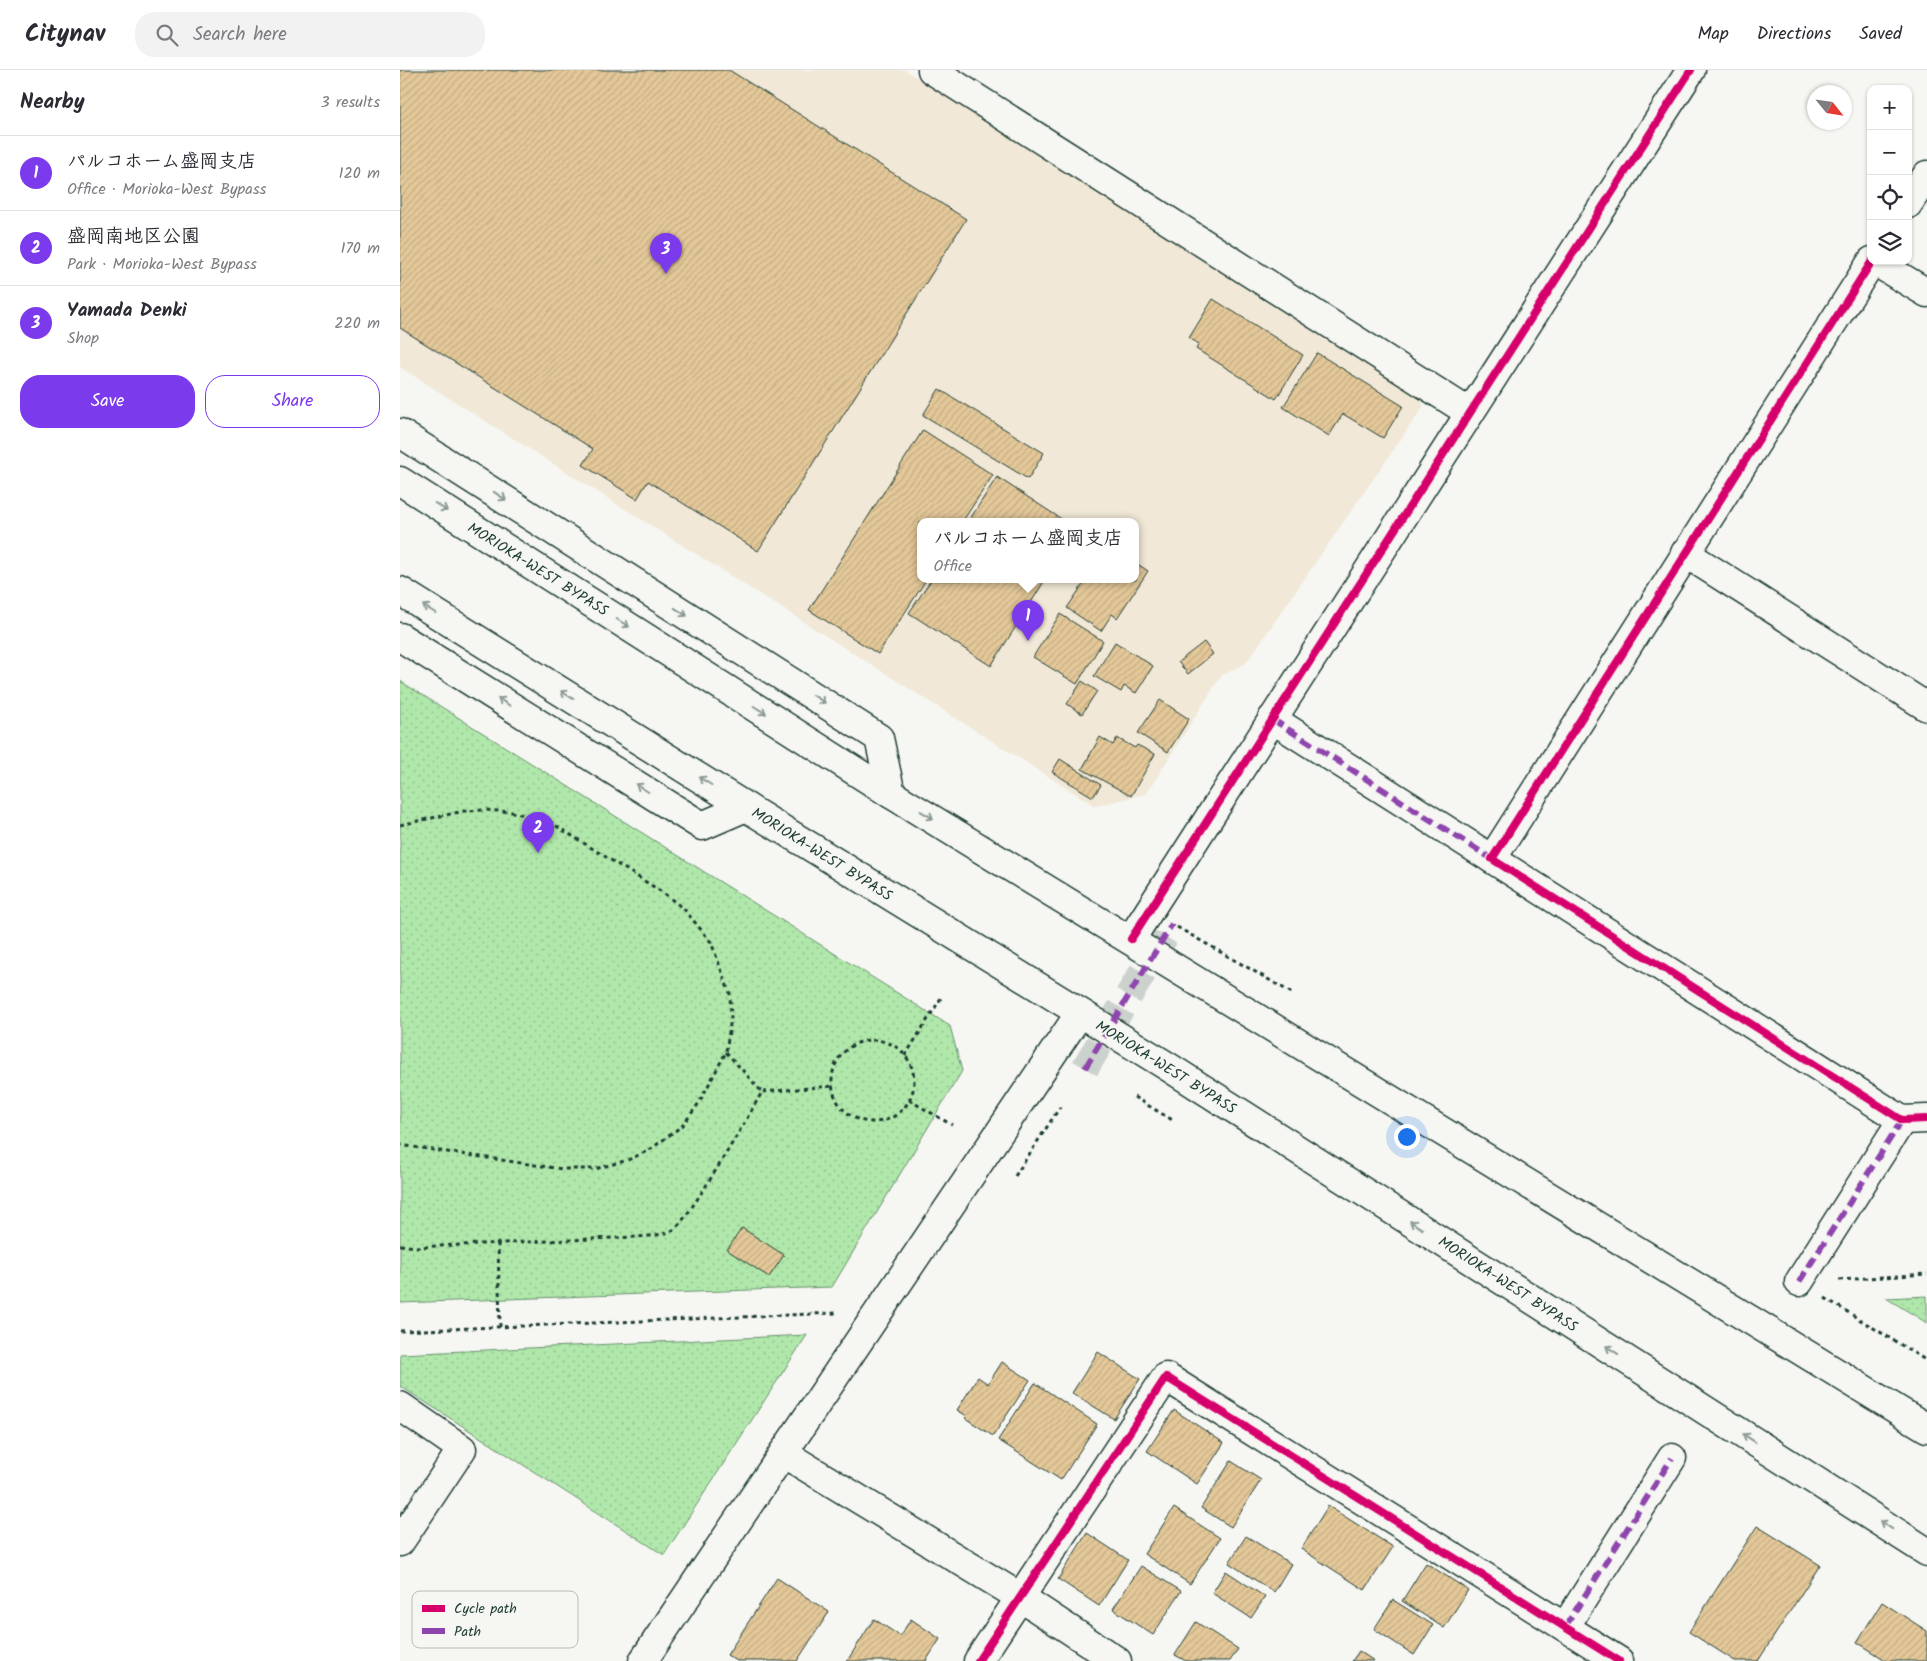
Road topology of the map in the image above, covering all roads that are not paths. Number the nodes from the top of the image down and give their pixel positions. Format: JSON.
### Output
{"nodes":[{"id":1,"x":932,"y":70,"type":"edge"},
{"id":2,"x":1692,"y":70,"type":"edge"},
{"id":3,"x":1927,"y":174,"type":"edge"},
{"id":4,"x":1912,"y":198,"type":"edge"},
{"id":5,"x":1870,"y":265,"type":"edge"},
{"id":6,"x":1880,"y":265,"type":"edge"},
{"id":7,"x":1927,"y":293,"type":"edge"},
{"id":8,"x":1470,"y":413,"type":"junction"},
{"id":9,"x":400,"y":433,"type":"edge"},
{"id":10,"x":400,"y":481,"type":"edge"},
{"id":11,"x":1685,"y":553,"type":"junction"},
{"id":12,"x":400,"y":591,"type":"edge"},
{"id":13,"x":400,"y":637,"type":"edge"},
{"id":14,"x":1925,"y":701,"type":"edge"},
{"id":15,"x":1272,"y":719,"type":"junction"},
{"id":16,"x":891,"y":794,"type":"junction"},
{"id":17,"x":746,"y":807,"type":"junction"},
{"id":18,"x":1492,"y":859,"type":"junction"},
{"id":19,"x":1131,"y":939,"type":"junction"},
{"id":20,"x":1080,"y":1013,"type":"junction"},
{"id":21,"x":1914,"y":1120,"type":"edge"},
{"id":22,"x":1799,"y":1282,"type":"road end"},
{"id":23,"x":400,"y":1406,"type":"edge"},
{"id":24,"x":1927,"y":1428,"type":"edge"},
{"id":25,"x":783,"y":1453,"type":"junction"},
{"id":26,"x":1672,"y":1458,"type":"dead end"},
{"id":27,"x":400,"y":1542,"type":"edge"},
{"id":28,"x":1927,"y":1552,"type":"edge"},
{"id":29,"x":1020,"y":1598,"type":"junction"},
{"id":30,"x":1565,"y":1627,"type":"junction"},
{"id":31,"x":643,"y":1661,"type":"edge"},
{"id":32,"x":978,"y":1661,"type":"edge"},
{"id":33,"x":1117,"y":1661,"type":"edge"},
{"id":34,"x":1619,"y":1661,"type":"edge"}],
"edges":[{"from":1,"to":8,"type":"main road"},
{"from":2,"to":8,"type":"main road"},
{"from":3,"to":4,"type":"main road"},
{"from":5,"to":11,"type":"main road"},
{"from":6,"to":7,"type":"main road"},
{"from":8,"to":15,"type":"main road"},
{"from":9,"to":16,"type":"main road","one_way":true},
{"from":10,"to":16,"type":"main road","name":"MORIOKA-WEST BYPASS","one_way":true},
{"from":11,"to":14,"type":"main road"},
{"from":11,"to":18,"type":"main road"},
{"from":17,"to":12,"type":"main road","name":"MORIOKA-WEST BYPASS","one_way":true},
{"from":17,"to":13,"type":"main road","one_way":true},
{"from":15,"to":18,"type":"main road"},
{"from":15,"to":19,"type":"main road"},
{"from":16,"to":19,"type":"main road","name":"MORIOKA-WEST BYPASS","one_way":true},
{"from":17,"to":20,"type":"main road","name":"MORIOKA-WEST BYPASS"},
{"from":18,"to":21,"type":"main road"},
{"from":19,"to":24,"type":"main road","name":"MORIOKA-WEST BYPASS"},
{"from":20,"to":25,"type":"main road"},
{"from":28,"to":20,"type":"main road","name":"MORIOKA-WEST BYPASS","one_way":true},
{"from":21,"to":22,"type":"main road"},
{"from":23,"to":27,"type":"main road"},
{"from":25,"to":29,"type":"main road"},
{"from":25,"to":31,"type":"main road"},
{"from":26,"to":30,"type":"main road"},
{"from":29,"to":30,"type":"main road"},
{"from":29,"to":32,"type":"main road"},
{"from":29,"to":33,"type":"main road"},
{"from":30,"to":34,"type":"main road"}]}
